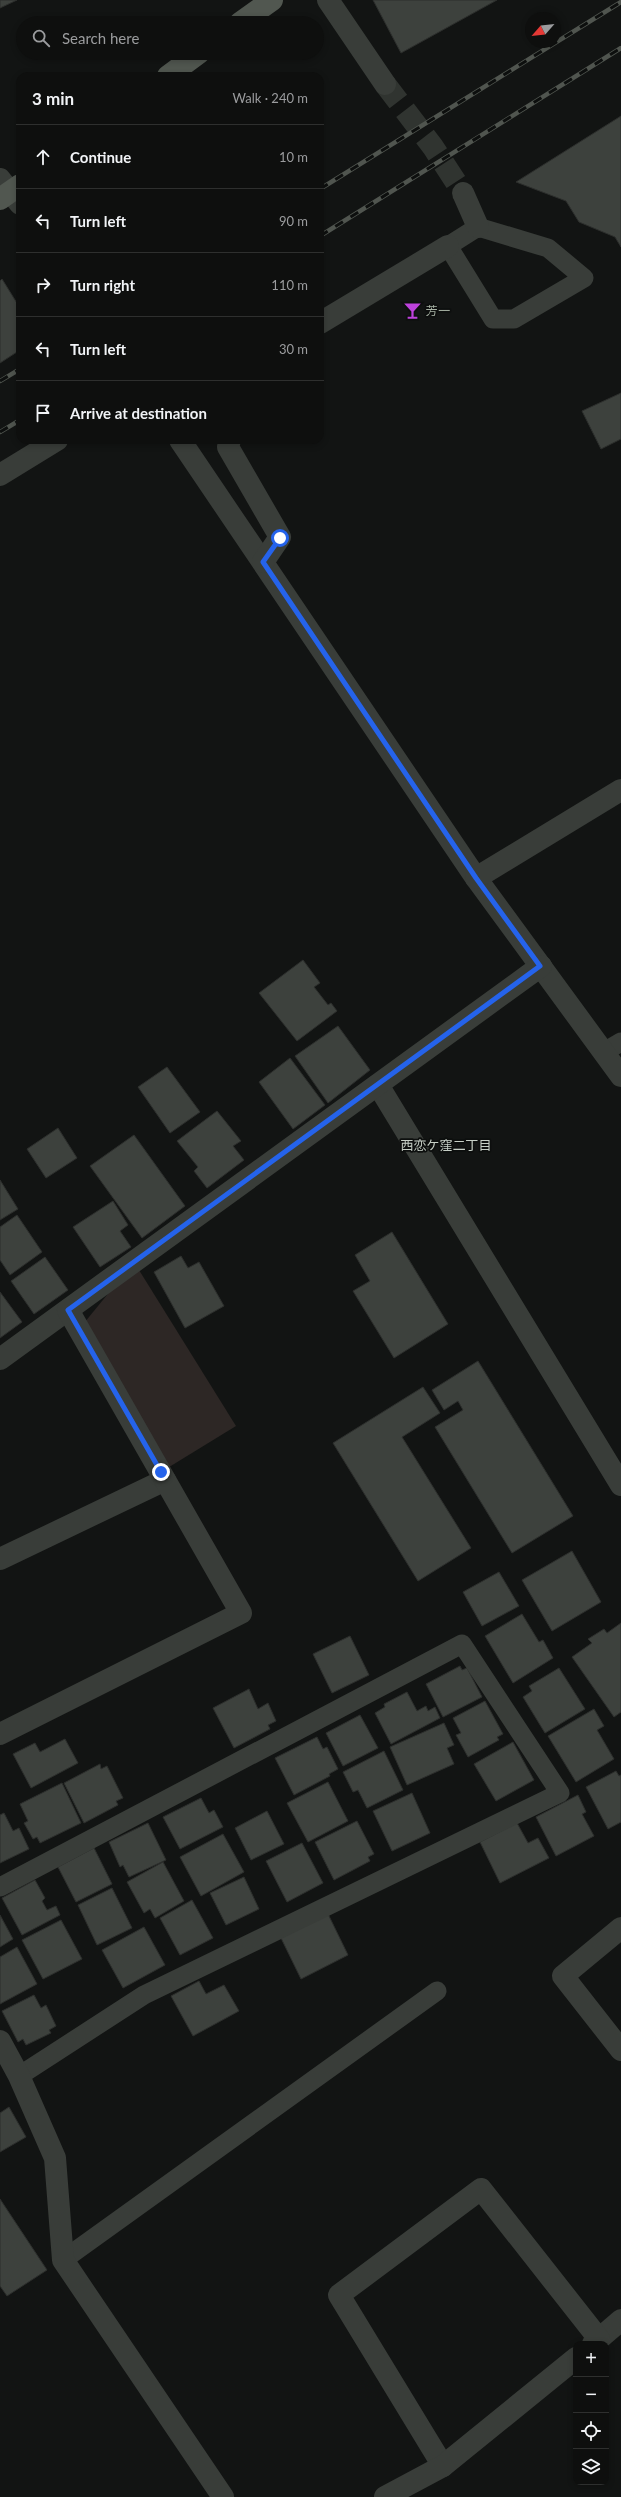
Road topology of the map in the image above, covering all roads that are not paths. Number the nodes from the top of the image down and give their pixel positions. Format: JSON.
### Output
{"nodes":[{"id":1,"x":272,"y":0,"type":"edge"},
{"id":2,"x":328,"y":0,"type":"edge"},
{"id":3,"x":250,"y":16,"type":"edge"},
{"id":4,"x":190,"y":60,"type":"edge"},
{"id":5,"x":173,"y":72,"type":"edge"},
{"id":6,"x":385,"y":84,"type":"tunnel mouth"},
{"id":7,"x":463,"y":193,"type":"tunnel mouth"},
{"id":8,"x":478,"y":227,"type":"junction"},
{"id":9,"x":448,"y":246,"type":"junction"},
{"id":10,"x":324,"y":321,"type":"edge"},
{"id":11,"x":50,"y":444,"type":"edge"},
{"id":12,"x":183,"y":444,"type":"edge"},
{"id":13,"x":229,"y":444,"type":"edge"},
{"id":14,"x":0,"y":474,"type":"edge"},
{"id":15,"x":263,"y":562,"type":"junction"},
{"id":16,"x":621,"y":790,"type":"edge"},
{"id":17,"x":476,"y":878,"type":"junction"},
{"id":18,"x":540,"y":966,"type":"junction"},
{"id":19,"x":612,"y":1047,"type":"edge"},
{"id":20,"x":621,"y":1076,"type":"edge"},
{"id":21,"x":378,"y":1085,"type":"junction"},
{"id":22,"x":68,"y":1310,"type":"junction"},
{"id":23,"x":0,"y":1359,"type":"edge"},
{"id":24,"x":165,"y":1480,"type":"junction"},
{"id":25,"x":621,"y":1485,"type":"edge"},
{"id":26,"x":0,"y":1559,"type":"edge"},
{"id":27,"x":0,"y":1734,"type":"edge"},
{"id":28,"x":0,"y":1887,"type":"edge"},
{"id":29,"x":621,"y":1928,"type":"edge"},
{"id":30,"x":437,"y":1991,"type":"dead end"},
{"id":31,"x":0,"y":2041,"type":"edge"},
{"id":32,"x":621,"y":2050,"type":"edge"},
{"id":33,"x":19,"y":2076,"type":"junction"},
{"id":34,"x":63,"y":2260,"type":"junction"},
{"id":35,"x":621,"y":2320,"type":"edge"},
{"id":36,"x":595,"y":2341,"type":"edge"},
{"id":37,"x":597,"y":2341,"type":"edge"},
{"id":38,"x":573,"y":2360,"type":"edge"},
{"id":39,"x":443,"y":2466,"type":"junction"},
{"id":40,"x":223,"y":2497,"type":"edge"},
{"id":41,"x":385,"y":2497,"type":"edge"}],
"edges":[{"from":1,"to":3,"type":"main road"},
{"from":2,"to":6,"type":"street"},
{"from":4,"to":5,"type":"main road"},
{"from":7,"to":8,"type":"street"},
{"from":8,"to":9,"type":"lane"},
{"from":8,"to":9,"type":"lane"},
{"from":9,"to":10,"type":"street"},
{"from":11,"to":14,"type":"street"},
{"from":12,"to":15,"type":"street"},
{"from":13,"to":15,"type":"street"},
{"from":15,"to":17,"type":"street"},
{"from":16,"to":17,"type":"street"},
{"from":17,"to":18,"type":"street"},
{"from":18,"to":19,"type":"street"},
{"from":18,"to":21,"type":"street"},
{"from":19,"to":20,"type":"street"},
{"from":21,"to":22,"type":"street"},
{"from":21,"to":25,"type":"street"},
{"from":22,"to":23,"type":"street"},
{"from":22,"to":24,"type":"street"},
{"from":24,"to":26,"type":"street"},
{"from":24,"to":27,"type":"street"},
{"from":28,"to":33,"type":"lane"},
{"from":29,"to":32,"type":"street"},
{"from":30,"to":34,"type":"lane"},
{"from":31,"to":33,"type":"street"},
{"from":33,"to":34,"type":"street"},
{"from":34,"to":40,"type":"street"},
{"from":35,"to":37,"type":"street"},
{"from":36,"to":39,"type":"street"},
{"from":38,"to":39,"type":"street"},
{"from":39,"to":41,"type":"street"}]}
